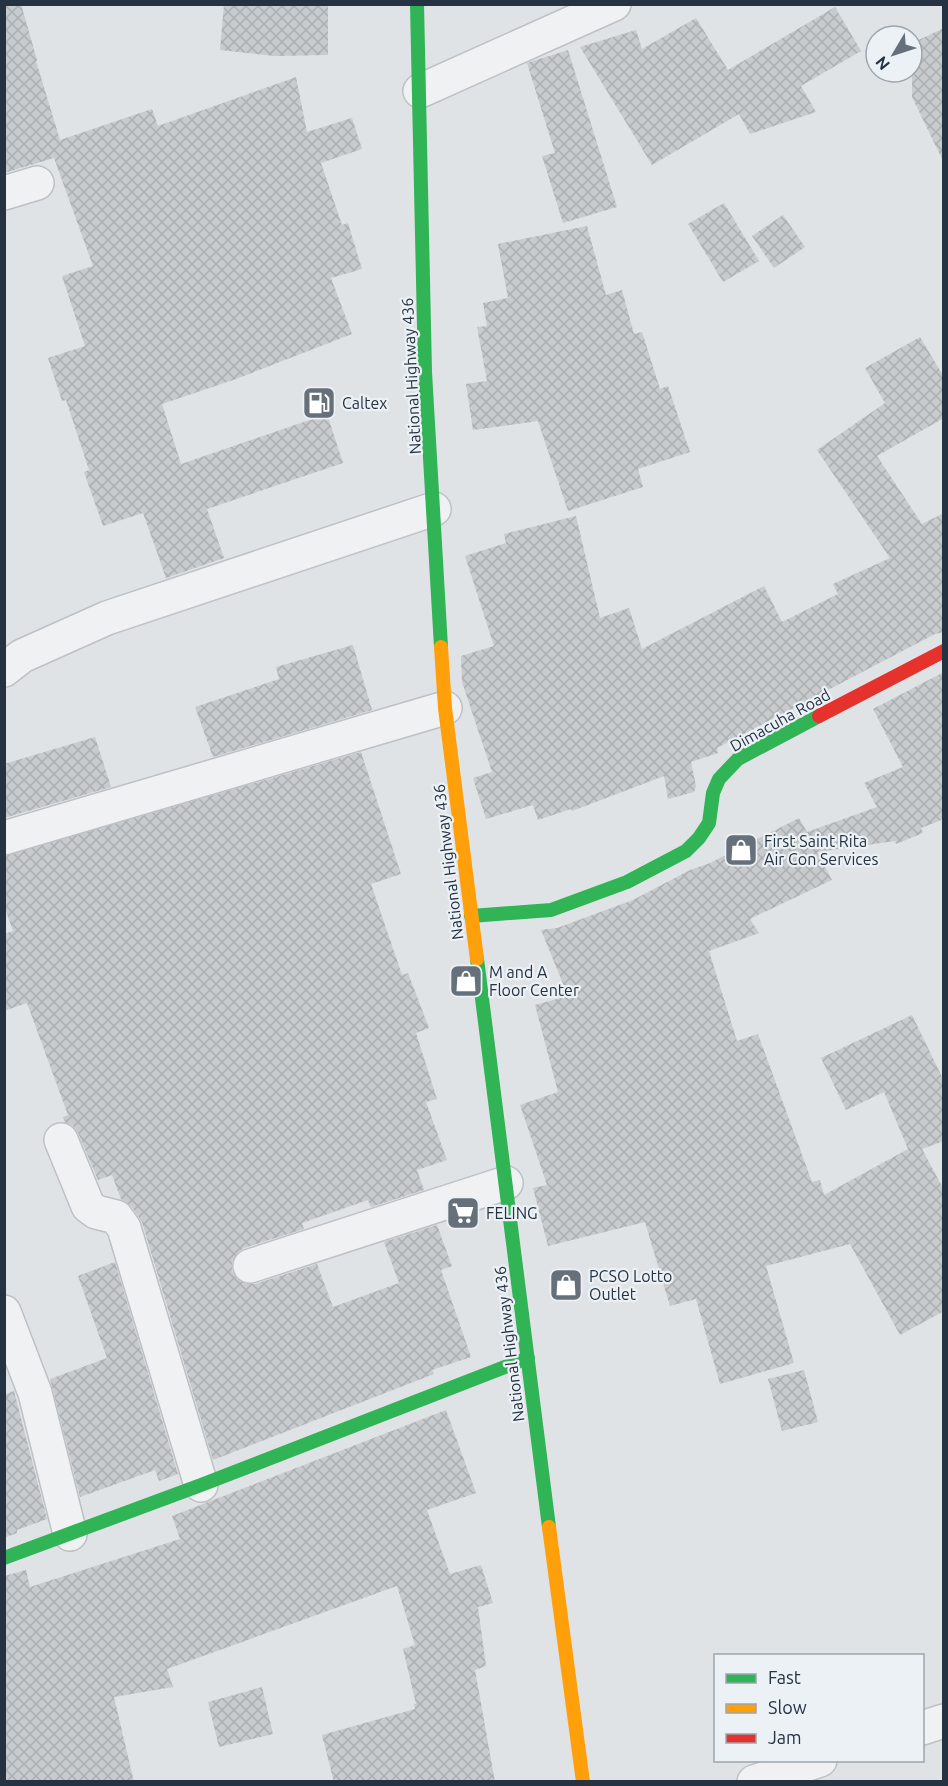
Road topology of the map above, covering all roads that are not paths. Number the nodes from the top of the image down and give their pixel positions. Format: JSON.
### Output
{"nodes":[{"id":1,"x":417,"y":4,"type":"edge"},
{"id":2,"x":614,"y":4,"type":"edge"},
{"id":3,"x":420,"y":91,"type":"junction"},
{"id":4,"x":37,"y":183,"type":"dead end"},
{"id":5,"x":4,"y":193,"type":"edge"},
{"id":6,"x":434,"y":509,"type":"junction"},
{"id":7,"x":944,"y":651,"type":"edge"},
{"id":8,"x":4,"y":670,"type":"edge"},
{"id":9,"x":446,"y":708,"type":"junction"},
{"id":10,"x":4,"y":838,"type":"edge"},
{"id":11,"x":471,"y":916,"type":"junction"},
{"id":12,"x":61,"y":1140,"type":"dead end"},
{"id":13,"x":506,"y":1183,"type":"junction"},
{"id":14,"x":250,"y":1266,"type":"dead end"},
{"id":15,"x":4,"y":1312,"type":"edge"},
{"id":16,"x":528,"y":1358,"type":"junction"},
{"id":17,"x":201,"y":1485,"type":"junction"},
{"id":18,"x":70,"y":1534,"type":"junction"},
{"id":19,"x":4,"y":1558,"type":"edge"},
{"id":20,"x":944,"y":1721,"type":"edge"},
{"id":21,"x":924,"y":1727,"type":"edge"},
{"id":22,"x":817,"y":1762,"type":"edge"},
{"id":23,"x":583,"y":1782,"type":"edge"},
{"id":24,"x":754,"y":1782,"type":"edge"}],
"edges":[{"from":1,"to":3,"type":"main road","name":"National Highway 436"},
{"from":2,"to":3,"type":"street"},
{"from":3,"to":6,"type":"main road","name":"National Highway 436"},
{"from":4,"to":5,"type":"street"},
{"from":6,"to":8,"type":"street"},
{"from":6,"to":9,"type":"main road","name":"National Highway 436"},
{"from":7,"to":11,"type":"main road","name":"Dimacuha Road"},
{"from":9,"to":10,"type":"street"},
{"from":9,"to":11,"type":"main road","name":"National Highway 436"},
{"from":11,"to":13,"type":"main road","name":"National Highway 436"},
{"from":12,"to":17,"type":"street"},
{"from":13,"to":14,"type":"street"},
{"from":13,"to":16,"type":"main road","name":"National Highway 436"},
{"from":15,"to":18,"type":"street"},
{"from":16,"to":17,"type":"main road"},
{"from":16,"to":23,"type":"main road","name":"National Highway 436"},
{"from":17,"to":18,"type":"main road"},
{"from":18,"to":19,"type":"main road"},
{"from":20,"to":21,"type":"street"},
{"from":22,"to":24,"type":"street"}]}
